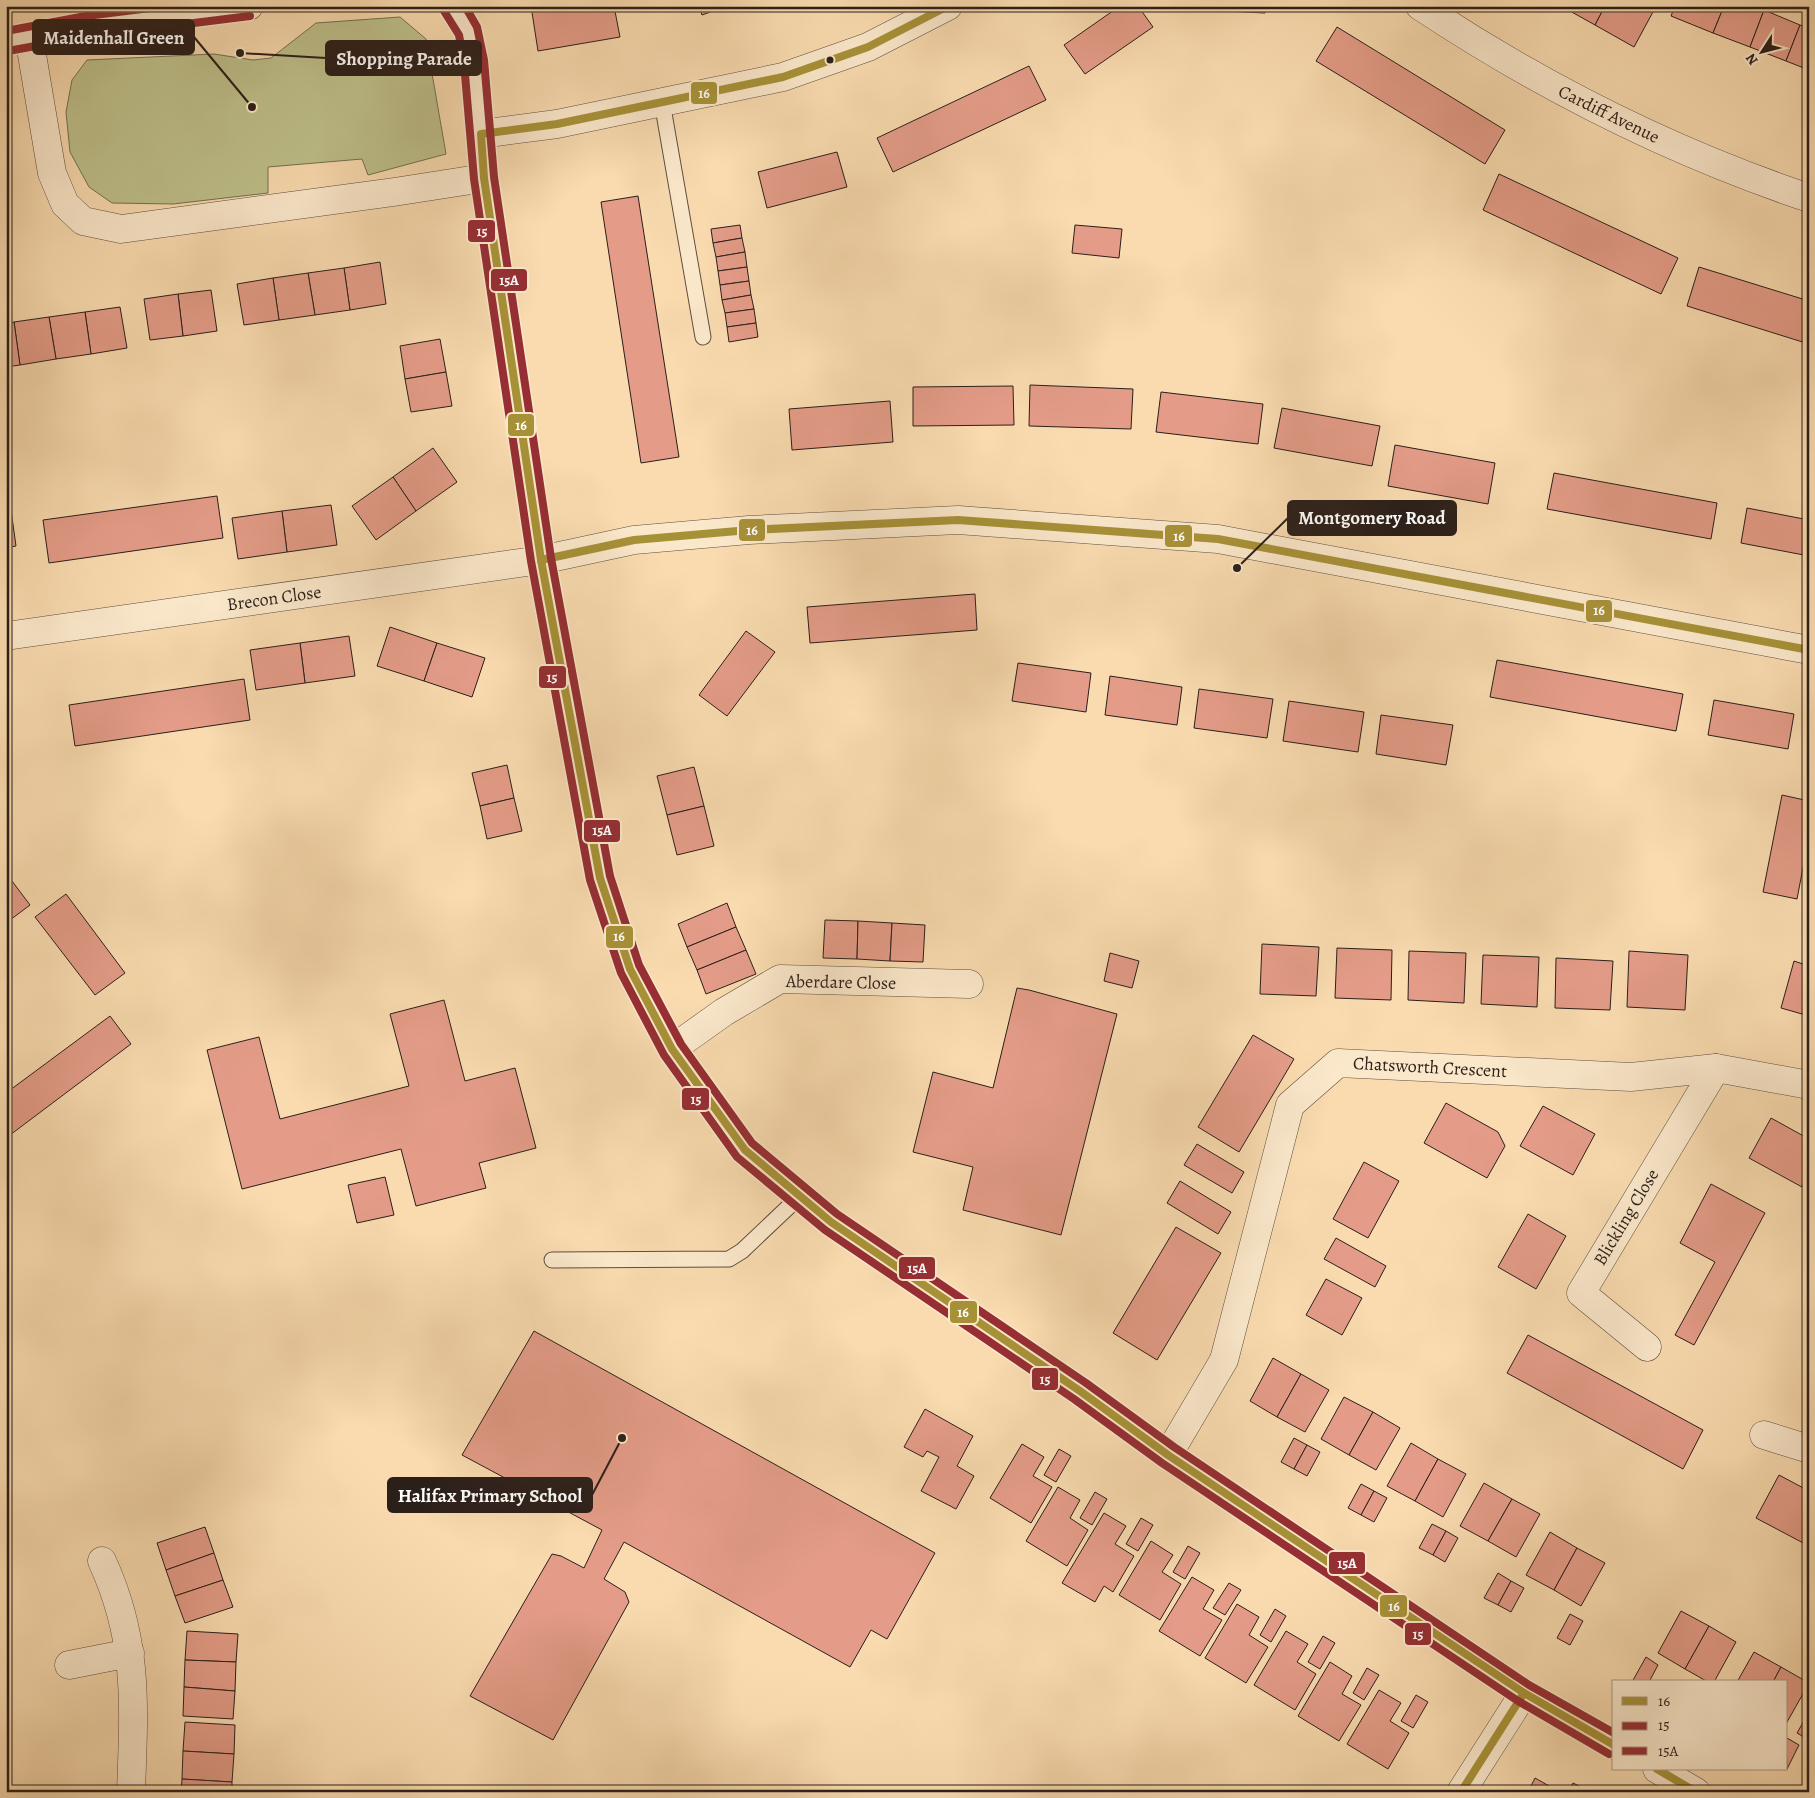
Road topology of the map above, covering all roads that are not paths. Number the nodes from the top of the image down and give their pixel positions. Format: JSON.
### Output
{"nodes":[{"id":1,"x":453,"y":6,"type":"edge"},
{"id":2,"x":948,"y":6,"type":"edge"},
{"id":3,"x":1420,"y":6,"type":"edge"},
{"id":4,"x":245,"y":7,"type":"edge"},
{"id":5,"x":18,"y":39,"type":"edge"},
{"id":6,"x":662,"y":102,"type":"junction"},
{"id":7,"x":482,"y":134,"type":"junction"},
{"id":8,"x":484,"y":178,"type":"junction"},
{"id":9,"x":1809,"y":198,"type":"edge"},
{"id":10,"x":703,"y":337,"type":"dead end"},
{"id":11,"x":541,"y":560,"type":"junction"},
{"id":12,"x":6,"y":636,"type":"edge"},
{"id":13,"x":1809,"y":650,"type":"edge"},
{"id":14,"x":969,"y":984,"type":"dead end"},
{"id":15,"x":672,"y":1049,"type":"junction"},
{"id":16,"x":1716,"y":1068,"type":"junction"},
{"id":17,"x":1809,"y":1084,"type":"edge"},
{"id":18,"x":800,"y":1196,"type":"junction"},
{"id":19,"x":552,"y":1260,"type":"dead end"},
{"id":20,"x":1647,"y":1347,"type":"dead end"},
{"id":21,"x":1764,"y":1435,"type":"dead end"},
{"id":22,"x":1809,"y":1449,"type":"edge"},
{"id":23,"x":1168,"y":1455,"type":"junction"},
{"id":24,"x":102,"y":1560,"type":"dead end"},
{"id":25,"x":130,"y":1653,"type":"junction"},
{"id":26,"x":69,"y":1664,"type":"dead end"},
{"id":27,"x":1524,"y":1693,"type":"junction"},
{"id":28,"x":1612,"y":1744,"type":"edge"},
{"id":29,"x":1659,"y":1770,"type":"edge"},
{"id":30,"x":131,"y":1792,"type":"edge"},
{"id":31,"x":1461,"y":1792,"type":"edge"},
{"id":32,"x":1696,"y":1792,"type":"edge"}],
"edges":[{"from":1,"to":7,"type":"street"},
{"from":2,"to":6,"type":"street"},
{"from":3,"to":9,"type":"street","name":"Cardiff Avenue"},
{"from":4,"to":5,"type":"street"},
{"from":5,"to":8,"type":"street"},
{"from":6,"to":7,"type":"street"},
{"from":6,"to":10,"type":"lane"},
{"from":7,"to":8,"type":"street"},
{"from":8,"to":11,"type":"street"},
{"from":11,"to":12,"type":"street","name":"Brecon Close"},
{"from":11,"to":13,"type":"street","name":"Brecon Close"},
{"from":11,"to":15,"type":"street"},
{"from":14,"to":15,"type":"street","name":"Aberdare Close"},
{"from":15,"to":18,"type":"street"},
{"from":16,"to":17,"type":"street","name":"Chatsworth Crescent"},
{"from":16,"to":20,"type":"street","name":"Blickling Close"},
{"from":16,"to":23,"type":"street","name":"Chatsworth Crescent"},
{"from":18,"to":19,"type":"lane"},
{"from":18,"to":23,"type":"street"},
{"from":21,"to":22,"type":"street"},
{"from":23,"to":27,"type":"street"},
{"from":24,"to":25,"type":"street"},
{"from":25,"to":26,"type":"street"},
{"from":25,"to":30,"type":"street"},
{"from":27,"to":28,"type":"street"},
{"from":27,"to":31,"type":"street"},
{"from":29,"to":32,"type":"street"}]}
